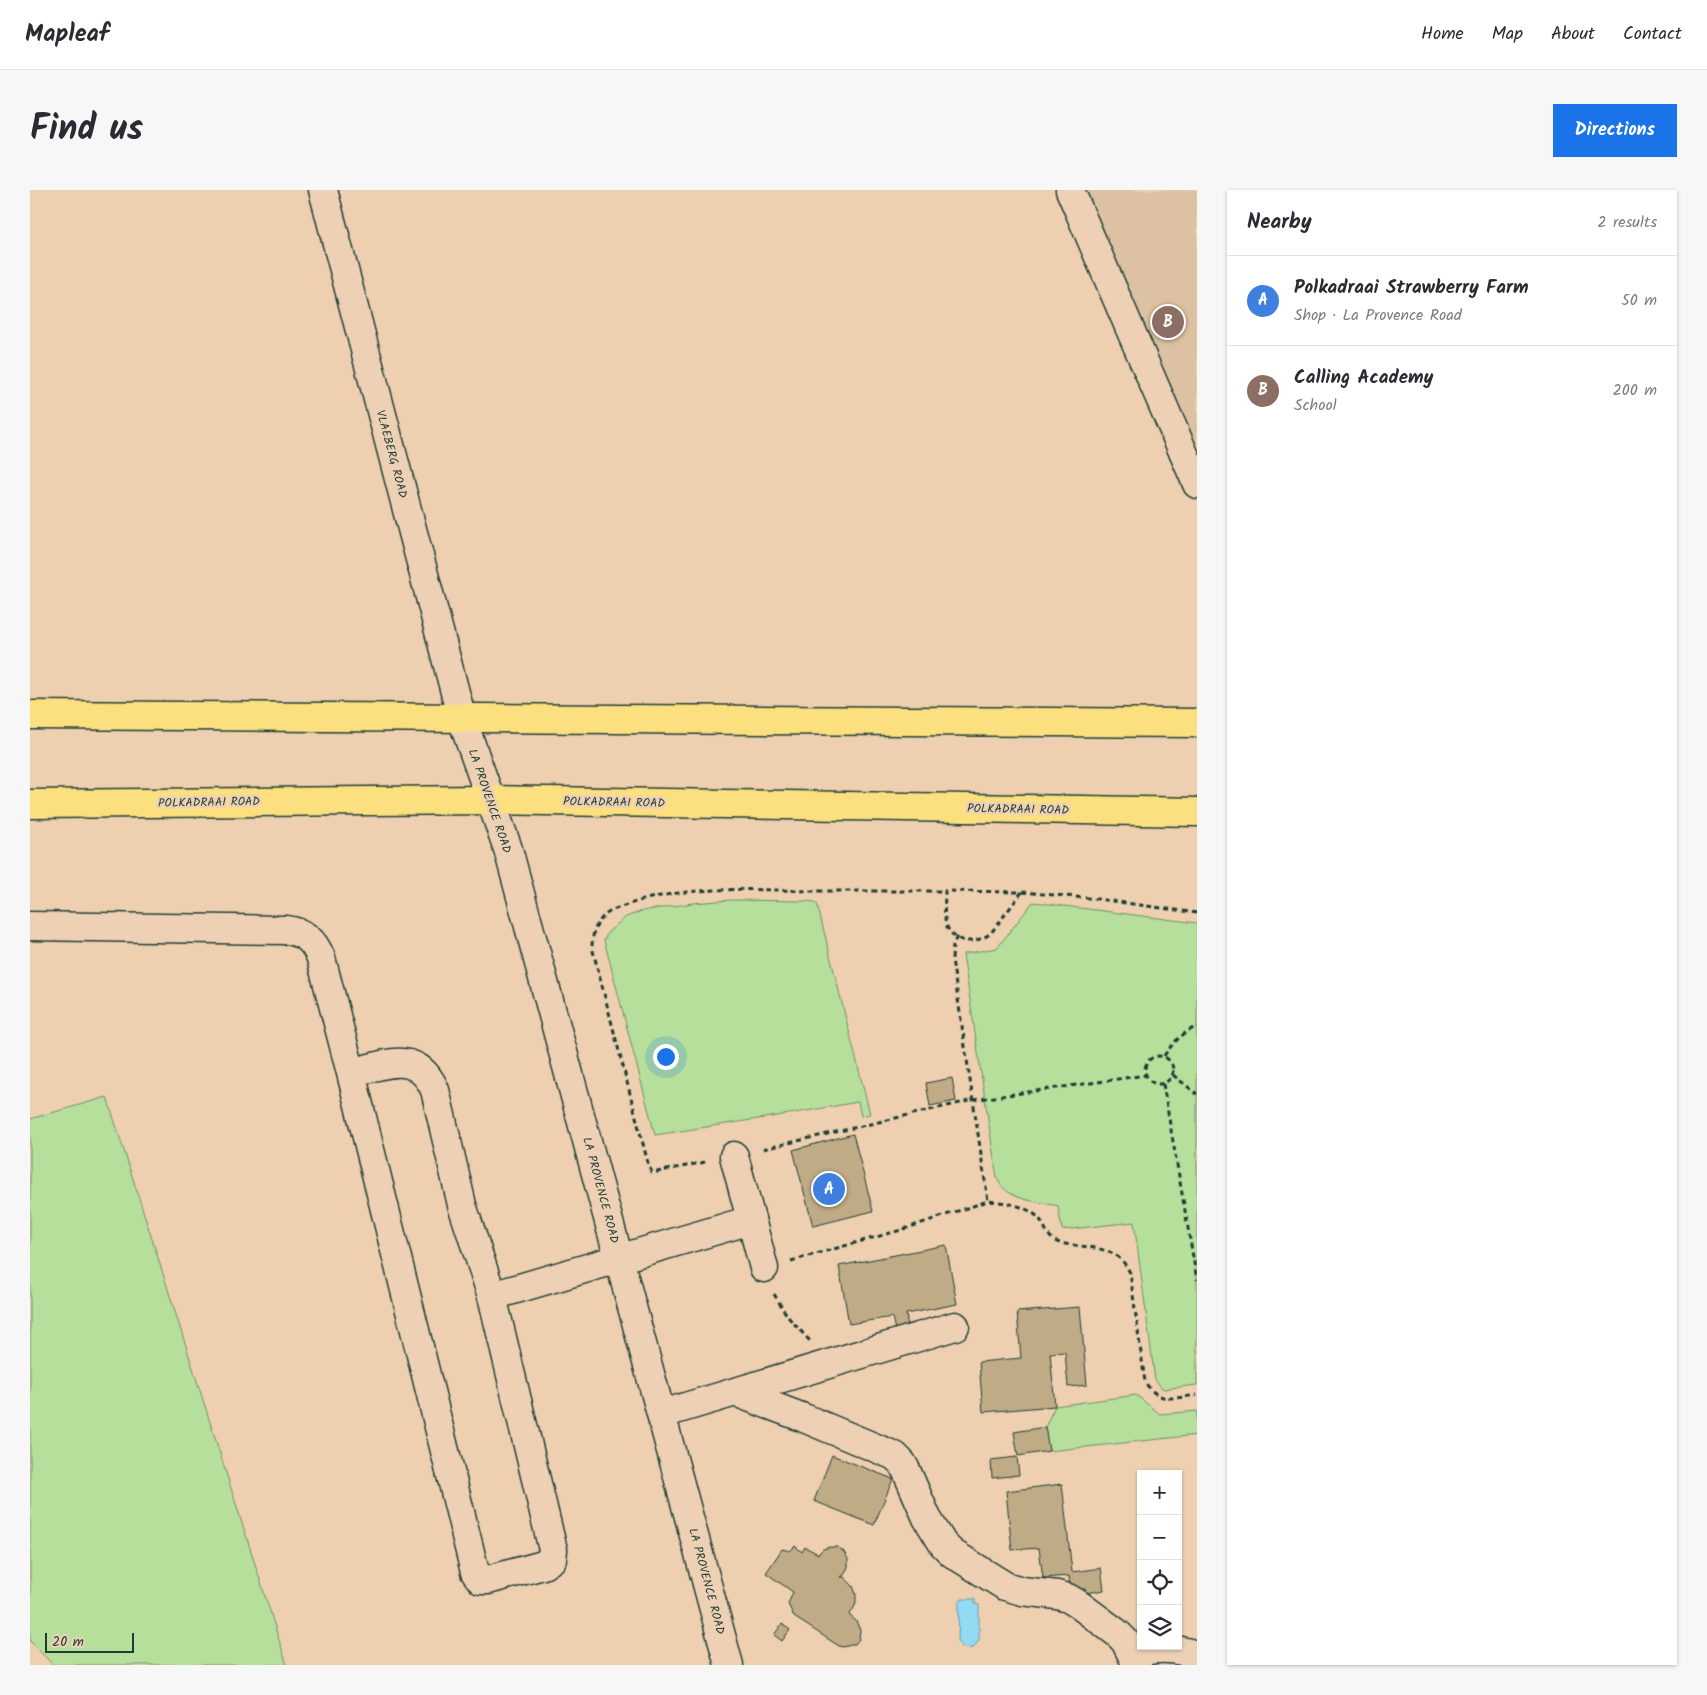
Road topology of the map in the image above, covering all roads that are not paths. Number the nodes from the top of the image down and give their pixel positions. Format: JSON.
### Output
{"nodes":[{"id":1,"x":323,"y":190,"type":"edge"},
{"id":2,"x":1070,"y":190,"type":"edge"},
{"id":3,"x":1197,"y":484,"type":"edge"},
{"id":4,"x":30,"y":715,"type":"edge"},
{"id":5,"x":462,"y":719,"type":"junction"},
{"id":6,"x":1197,"y":723,"type":"edge"},
{"id":7,"x":490,"y":800,"type":"junction"},
{"id":8,"x":30,"y":804,"type":"edge"},
{"id":9,"x":1197,"y":812,"type":"edge"},
{"id":10,"x":30,"y":926,"type":"edge"},
{"id":11,"x":351,"y":1072,"type":"junction"},
{"id":12,"x":734,"y":1156,"type":"road end"},
{"id":13,"x":751,"y":1220,"type":"junction"},
{"id":14,"x":620,"y":1259,"type":"junction"},
{"id":15,"x":764,"y":1268,"type":"road end"},
{"id":16,"x":492,"y":1296,"type":"junction"},
{"id":17,"x":955,"y":1326,"type":"dead end"},
{"id":18,"x":735,"y":1392,"type":"junction"},
{"id":19,"x":662,"y":1414,"type":"junction"},
{"id":20,"x":1197,"y":1655,"type":"edge"},
{"id":21,"x":1134,"y":1660,"type":"edge"},
{"id":22,"x":729,"y":1665,"type":"edge"}],
"edges":[{"from":1,"to":5,"type":"street","name":"VLAEBERG ROAD"},
{"from":2,"to":3,"type":"street"},
{"from":4,"to":5,"type":"main road"},
{"from":5,"to":6,"type":"main road"},
{"from":5,"to":7,"type":"street","name":"LA PROVENCE ROAD"},
{"from":7,"to":8,"type":"main road","name":"POLKADRAAI ROAD"},
{"from":7,"to":9,"type":"main road","name":"POLKADRAAI ROAD"},
{"from":7,"to":14,"type":"street","name":"LA PROVENCE ROAD"},
{"from":10,"to":11,"type":"street"},
{"from":11,"to":16,"type":"street"},
{"from":11,"to":16,"type":"street"},
{"from":12,"to":13,"type":"street"},
{"from":13,"to":14,"type":"street"},
{"from":13,"to":15,"type":"street"},
{"from":14,"to":16,"type":"street"},
{"from":14,"to":19,"type":"street","name":"LA PROVENCE ROAD"},
{"from":17,"to":18,"type":"street"},
{"from":18,"to":19,"type":"street"},
{"from":18,"to":21,"type":"street"},
{"from":19,"to":22,"type":"street","name":"LA PROVENCE ROAD"},
{"from":20,"to":21,"type":"street"}]}
